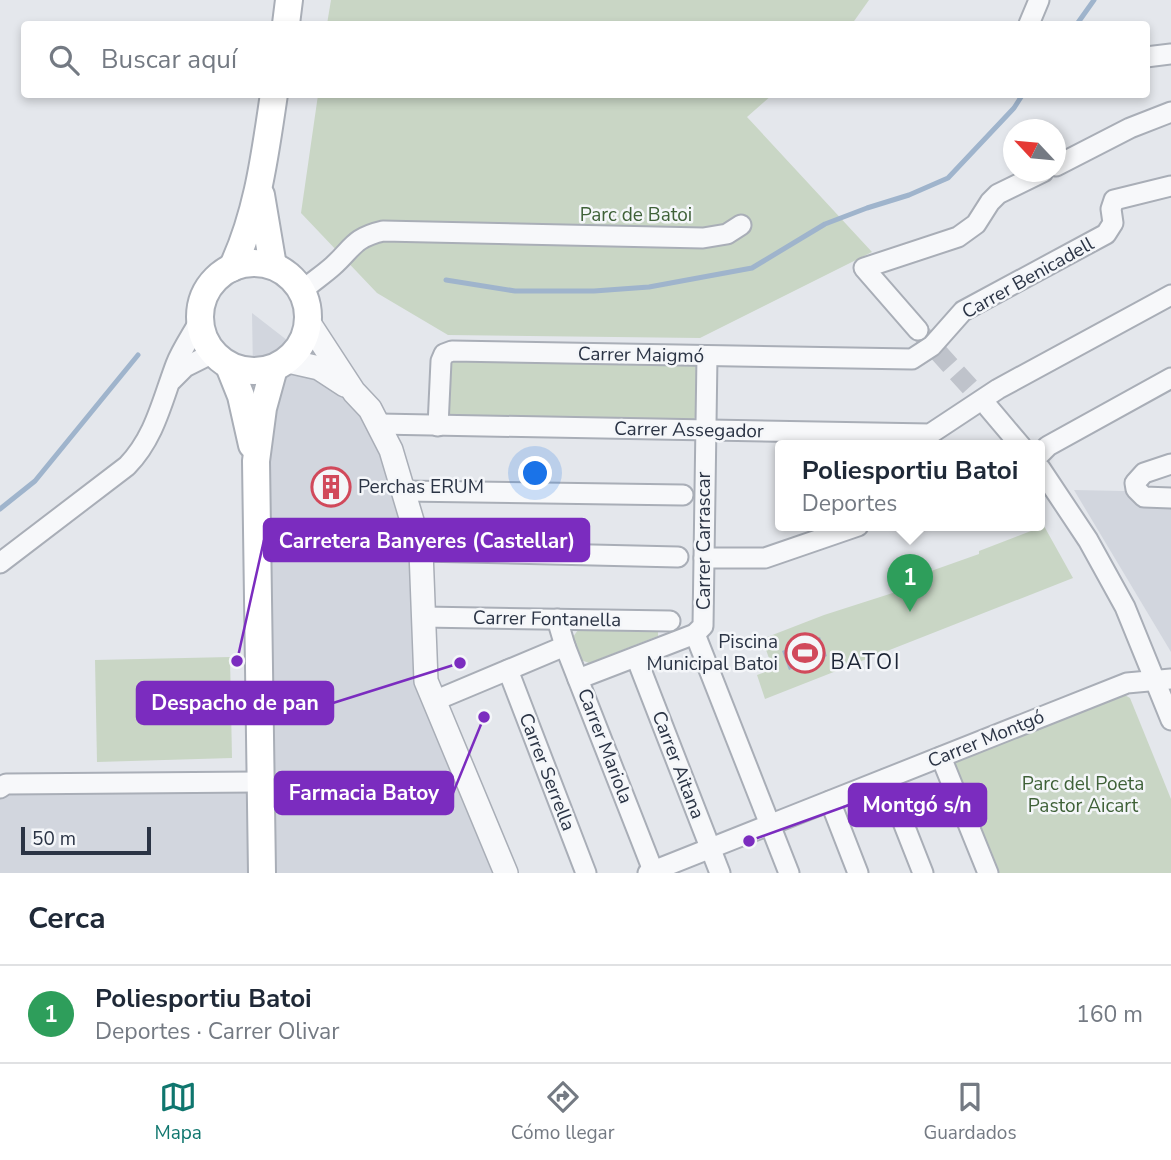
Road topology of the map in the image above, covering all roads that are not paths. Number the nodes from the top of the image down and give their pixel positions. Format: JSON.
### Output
{"nodes":[{"id":1,"x":289,"y":0,"type":"edge"},
{"id":2,"x":1039,"y":0,"type":"edge"},
{"id":3,"x":286,"y":21,"type":"edge"},
{"id":4,"x":1030,"y":21,"type":"edge"},
{"id":5,"x":1171,"y":54,"type":"edge"},
{"id":6,"x":1150,"y":57,"type":"edge"},
{"id":7,"x":273,"y":98,"type":"edge"},
{"id":8,"x":1171,"y":111,"type":"edge"},
{"id":9,"x":1066,"y":160,"type":"edge"},
{"id":10,"x":1023,"y":182,"type":"edge"},
{"id":11,"x":1171,"y":186,"type":"edge"},
{"id":12,"x":260,"y":189,"type":"junction"},
{"id":13,"x":741,"y":225,"type":"dead end"},
{"id":14,"x":273,"y":266,"type":"junction"},
{"id":15,"x":232,"y":268,"type":"junction"},
{"id":16,"x":302,"y":291,"type":"junction"},
{"id":17,"x":1171,"y":295,"type":"edge"},
{"id":18,"x":200,"y":320,"type":"junction"},
{"id":19,"x":309,"y":323,"type":"junction"},
{"id":20,"x":918,"y":330,"type":"tunnel mouth"},
{"id":21,"x":707,"y":356,"type":"junction"},
{"id":22,"x":221,"y":359,"type":"junction"},
{"id":23,"x":912,"y":359,"type":"joint"},
{"id":24,"x":281,"y":365,"type":"junction"},
{"id":25,"x":1171,"y":378,"type":"edge"},
{"id":26,"x":172,"y":381,"type":"junction"},
{"id":27,"x":354,"y":392,"type":"junction"},
{"id":28,"x":988,"y":407,"type":"tunnel mouth"},
{"id":29,"x":389,"y":424,"type":"junction"},
{"id":30,"x":438,"y":426,"type":"junction"},
{"id":31,"x":704,"y":430,"type":"junction"},
{"id":32,"x":930,"y":440,"type":"edge"},
{"id":33,"x":1016,"y":440,"type":"edge"},
{"id":34,"x":1045,"y":449,"type":"edge"},
{"id":35,"x":256,"y":461,"type":"junction"},
{"id":36,"x":1171,"y":464,"type":"edge"},
{"id":37,"x":1045,"y":476,"type":"edge"},
{"id":38,"x":404,"y":491,"type":"junction"},
{"id":39,"x":683,"y":495,"type":"dead end"},
{"id":40,"x":1171,"y":498,"type":"edge"},
{"id":41,"x":843,"y":531,"type":"edge"},
{"id":42,"x":421,"y":551,"type":"junction"},
{"id":43,"x":678,"y":558,"type":"dead end"},
{"id":44,"x":704,"y":558,"type":"junction"},
{"id":45,"x":0,"y":562,"type":"edge"},
{"id":46,"x":423,"y":617,"type":"junction"},
{"id":47,"x":557,"y":619,"type":"junction"},
{"id":48,"x":670,"y":621,"type":"dead end"},
{"id":49,"x":695,"y":635,"type":"junction"},
{"id":50,"x":565,"y":646,"type":"junction"},
{"id":51,"x":636,"y":657,"type":"junction"},
{"id":52,"x":508,"y":670,"type":"junction"},
{"id":53,"x":578,"y":679,"type":"junction"},
{"id":54,"x":1163,"y":679,"type":"edge"},
{"id":55,"x":434,"y":701,"type":"junction"},
{"id":56,"x":1171,"y":720,"type":"edge"},
{"id":57,"x":941,"y":757,"type":"junction"},
{"id":58,"x":886,"y":779,"type":"junction"},
{"id":59,"x":260,"y":782,"type":"junction"},
{"id":60,"x":0,"y":788,"type":"edge"},
{"id":61,"x":830,"y":801,"type":"junction"},
{"id":62,"x":770,"y":825,"type":"junction"},
{"id":63,"x":710,"y":848,"type":"junction"},
{"id":64,"x":652,"y":872,"type":"edge"},
{"id":65,"x":262,"y":873,"type":"edge"},
{"id":66,"x":506,"y":873,"type":"edge"},
{"id":67,"x":586,"y":873,"type":"edge"},
{"id":68,"x":720,"y":873,"type":"edge"},
{"id":69,"x":789,"y":873,"type":"edge"},
{"id":70,"x":858,"y":873,"type":"edge"},
{"id":71,"x":923,"y":873,"type":"edge"},
{"id":72,"x":988,"y":873,"type":"edge"}],
"edges":[{"from":1,"to":3,"type":"main road"},
{"from":2,"to":4,"type":"street"},
{"from":5,"to":6,"type":"street"},
{"from":7,"to":12,"type":"main road"},
{"from":8,"to":9,"type":"street"},
{"from":10,"to":20,"type":"street"},
{"from":11,"to":23,"type":"street","name":"Carrer Benicadell"},
{"from":12,"to":14,"type":"main road"},
{"from":12,"to":15,"type":"main road"},
{"from":13,"to":16,"type":"street"},
{"from":14,"to":15,"type":"main road"},
{"from":14,"to":16,"type":"main road"},
{"from":15,"to":18,"type":"main road"},
{"from":16,"to":19,"type":"main road"},
{"from":17,"to":32,"type":"street","name":"Carrer Assegador"},
{"from":18,"to":22,"type":"main road"},
{"from":18,"to":26,"type":"street"},
{"from":19,"to":24,"type":"main road"},
{"from":19,"to":27,"type":"street"},
{"from":21,"to":23,"type":"street","name":"Carrer Maigmó"},
{"from":21,"to":30,"type":"street","name":"Carrer Maigmó"},
{"from":21,"to":31,"type":"street","name":"Carrer Carrascar"},
{"from":22,"to":24,"type":"main road"},
{"from":22,"to":26,"type":"street"},
{"from":22,"to":35,"type":"main road"},
{"from":24,"to":27,"type":"street"},
{"from":24,"to":35,"type":"main road"},
{"from":25,"to":34,"type":"street"},
{"from":26,"to":45,"type":"street"},
{"from":27,"to":29,"type":"street"},
{"from":28,"to":33,"type":"street"},
{"from":29,"to":30,"type":"street","name":"Carrer Assegador"},
{"from":29,"to":38,"type":"street"},
{"from":30,"to":31,"type":"street","name":"Carrer Assegador"},
{"from":31,"to":32,"type":"street","name":"Carrer Assegador"},
{"from":31,"to":44,"type":"street","name":"Carrer Carrascar"},
{"from":35,"to":59,"type":"main road"},
{"from":36,"to":40,"type":"street"},
{"from":37,"to":54,"type":"street"},
{"from":38,"to":39,"type":"street"},
{"from":38,"to":42,"type":"street"},
{"from":41,"to":44,"type":"street"},
{"from":42,"to":43,"type":"street"},
{"from":42,"to":46,"type":"street"},
{"from":44,"to":49,"type":"street","name":"Carrer Carrascar"},
{"from":46,"to":47,"type":"street","name":"Carrer Fontanella"},
{"from":46,"to":55,"type":"street"},
{"from":47,"to":48,"type":"street","name":"Carrer Fontanella"},
{"from":47,"to":50,"type":"street","name":"Carrer Mariola"},
{"from":49,"to":51,"type":"street"},
{"from":49,"to":62,"type":"street","name":"Carrer Carrascar"},
{"from":50,"to":52,"type":"street"},
{"from":50,"to":53,"type":"street","name":"Carrer Mariola"},
{"from":51,"to":53,"type":"street"},
{"from":51,"to":63,"type":"street","name":"Carrer Aitana"},
{"from":52,"to":55,"type":"street"},
{"from":52,"to":67,"type":"street","name":"Carrer Serrella"},
{"from":53,"to":64,"type":"street","name":"Carrer Mariola"},
{"from":54,"to":56,"type":"street"},
{"from":54,"to":57,"type":"street","name":"Carrer Montgó"},
{"from":55,"to":66,"type":"street"},
{"from":57,"to":58,"type":"street","name":"Carrer Montgó"},
{"from":57,"to":72,"type":"street"},
{"from":58,"to":61,"type":"street","name":"Carrer Montgó"},
{"from":58,"to":71,"type":"street"},
{"from":59,"to":60,"type":"street"},
{"from":59,"to":65,"type":"main road"},
{"from":61,"to":62,"type":"street","name":"Carrer Montgó"},
{"from":61,"to":70,"type":"street"},
{"from":62,"to":63,"type":"street","name":"Carrer Montgó"},
{"from":62,"to":69,"type":"street","name":"Carrer Carrascar"},
{"from":63,"to":64,"type":"street","name":"Carrer Montgó"},
{"from":63,"to":68,"type":"street","name":"Carrer Aitana"}]}
